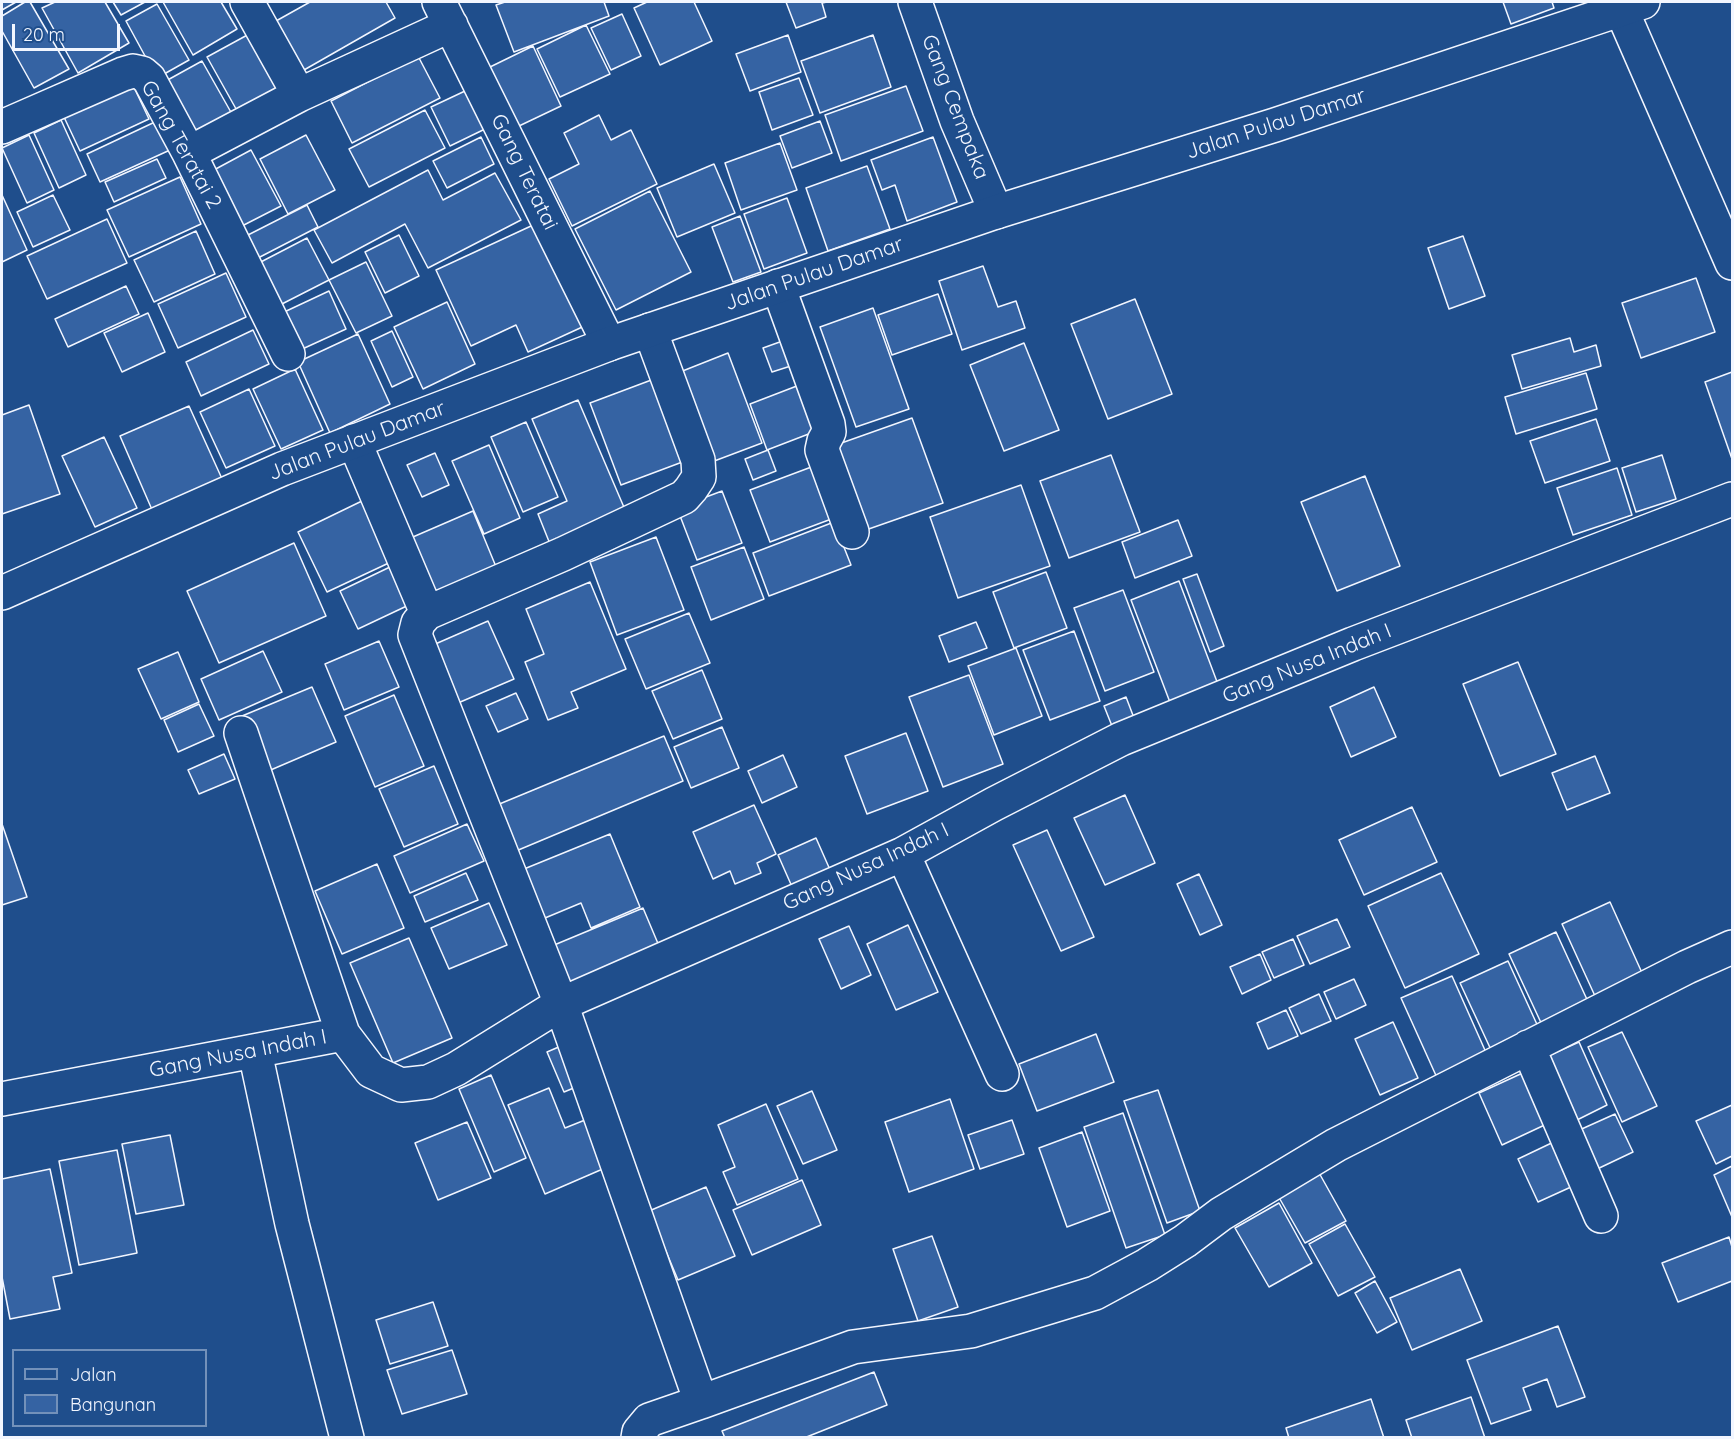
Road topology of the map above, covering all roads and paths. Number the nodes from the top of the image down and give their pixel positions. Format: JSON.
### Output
{"nodes":[{"id":1,"x":247,"y":2,"type":"edge"},
{"id":2,"x":915,"y":2,"type":"edge"},
{"id":3,"x":1628,"y":4,"type":"edge"},
{"id":4,"x":445,"y":13,"type":"edge"},
{"id":5,"x":299,"y":95,"type":"junction"},
{"id":6,"x":2,"y":127,"type":"edge"},
{"id":7,"x":189,"y":153,"type":"junction"},
{"id":8,"x":996,"y":212,"type":"junction"},
{"id":9,"x":1729,"y":245,"type":"edge"},
{"id":10,"x":778,"y":286,"type":"junction"},
{"id":11,"x":650,"y":330,"type":"junction"},
{"id":12,"x":609,"y":344,"type":"junction"},
{"id":13,"x":288,"y":354,"type":"dead end"},
{"id":14,"x":354,"y":441,"type":"junction"},
{"id":15,"x":1732,"y":499,"type":"edge"},
{"id":16,"x":852,"y":532,"type":"dead end"},
{"id":17,"x":2,"y":593,"type":"edge"},
{"id":18,"x":427,"y":613,"type":"junction"},
{"id":19,"x":241,"y":733,"type":"dead end"},
{"id":20,"x":903,"y":854,"type":"junction"},
{"id":21,"x":1732,"y":947,"type":"edge"},
{"id":22,"x":561,"y":1004,"type":"junction"},
{"id":23,"x":343,"y":1034,"type":"junction"},
{"id":24,"x":1528,"y":1047,"type":"junction"},
{"id":25,"x":255,"y":1052,"type":"junction"},
{"id":26,"x":1002,"y":1074,"type":"dead end"},
{"id":27,"x":2,"y":1099,"type":"edge"},
{"id":28,"x":1600,"y":1216,"type":"dead end"},
{"id":29,"x":701,"y":1402,"type":"junction"},
{"id":30,"x":638,"y":1435,"type":"edge"},
{"id":31,"x":347,"y":1437,"type":"edge"}],
"edges":[{"from":1,"to":5,"type":"street"},
{"from":2,"to":8,"type":"street","name":"Gang Cempaka"},
{"from":3,"to":8,"type":"street","name":"Jalan Pulau Damar"},
{"from":3,"to":9,"type":"street"},
{"from":4,"to":5,"type":"street"},
{"from":4,"to":12,"type":"street","name":"Gang Teratai"},
{"from":5,"to":7,"type":"street"},
{"from":6,"to":7,"type":"street","name":"Gang Teratai 2"},
{"from":7,"to":13,"type":"street","name":"Gang Teratai 2"},
{"from":8,"to":10,"type":"street","name":"Jalan Pulau Damar"},
{"from":10,"to":11,"type":"street","name":"Jalan Pulau Damar"},
{"from":10,"to":16,"type":"street"},
{"from":11,"to":12,"type":"street","name":"Jalan Pulau Damar"},
{"from":11,"to":18,"type":"street"},
{"from":12,"to":14,"type":"street","name":"Jalan Pulau Damar"},
{"from":14,"to":17,"type":"street","name":"Jalan Pulau Damar"},
{"from":14,"to":18,"type":"street"},
{"from":15,"to":20,"type":"street","name":"Gang Nusa Indah I"},
{"from":18,"to":22,"type":"street"},
{"from":19,"to":23,"type":"street"},
{"from":20,"to":22,"type":"street","name":"Gang Nusa Indah I"},
{"from":20,"to":26,"type":"street"},
{"from":21,"to":24,"type":"street"},
{"from":22,"to":23,"type":"street","name":"Gang Nusa Indah I"},
{"from":22,"to":29,"type":"street"},
{"from":23,"to":25,"type":"street","name":"Gang Nusa Indah I"},
{"from":24,"to":28,"type":"street"},
{"from":24,"to":29,"type":"street"},
{"from":25,"to":27,"type":"street","name":"Gang Nusa Indah I"},
{"from":25,"to":31,"type":"street"},
{"from":29,"to":30,"type":"street"}]}
